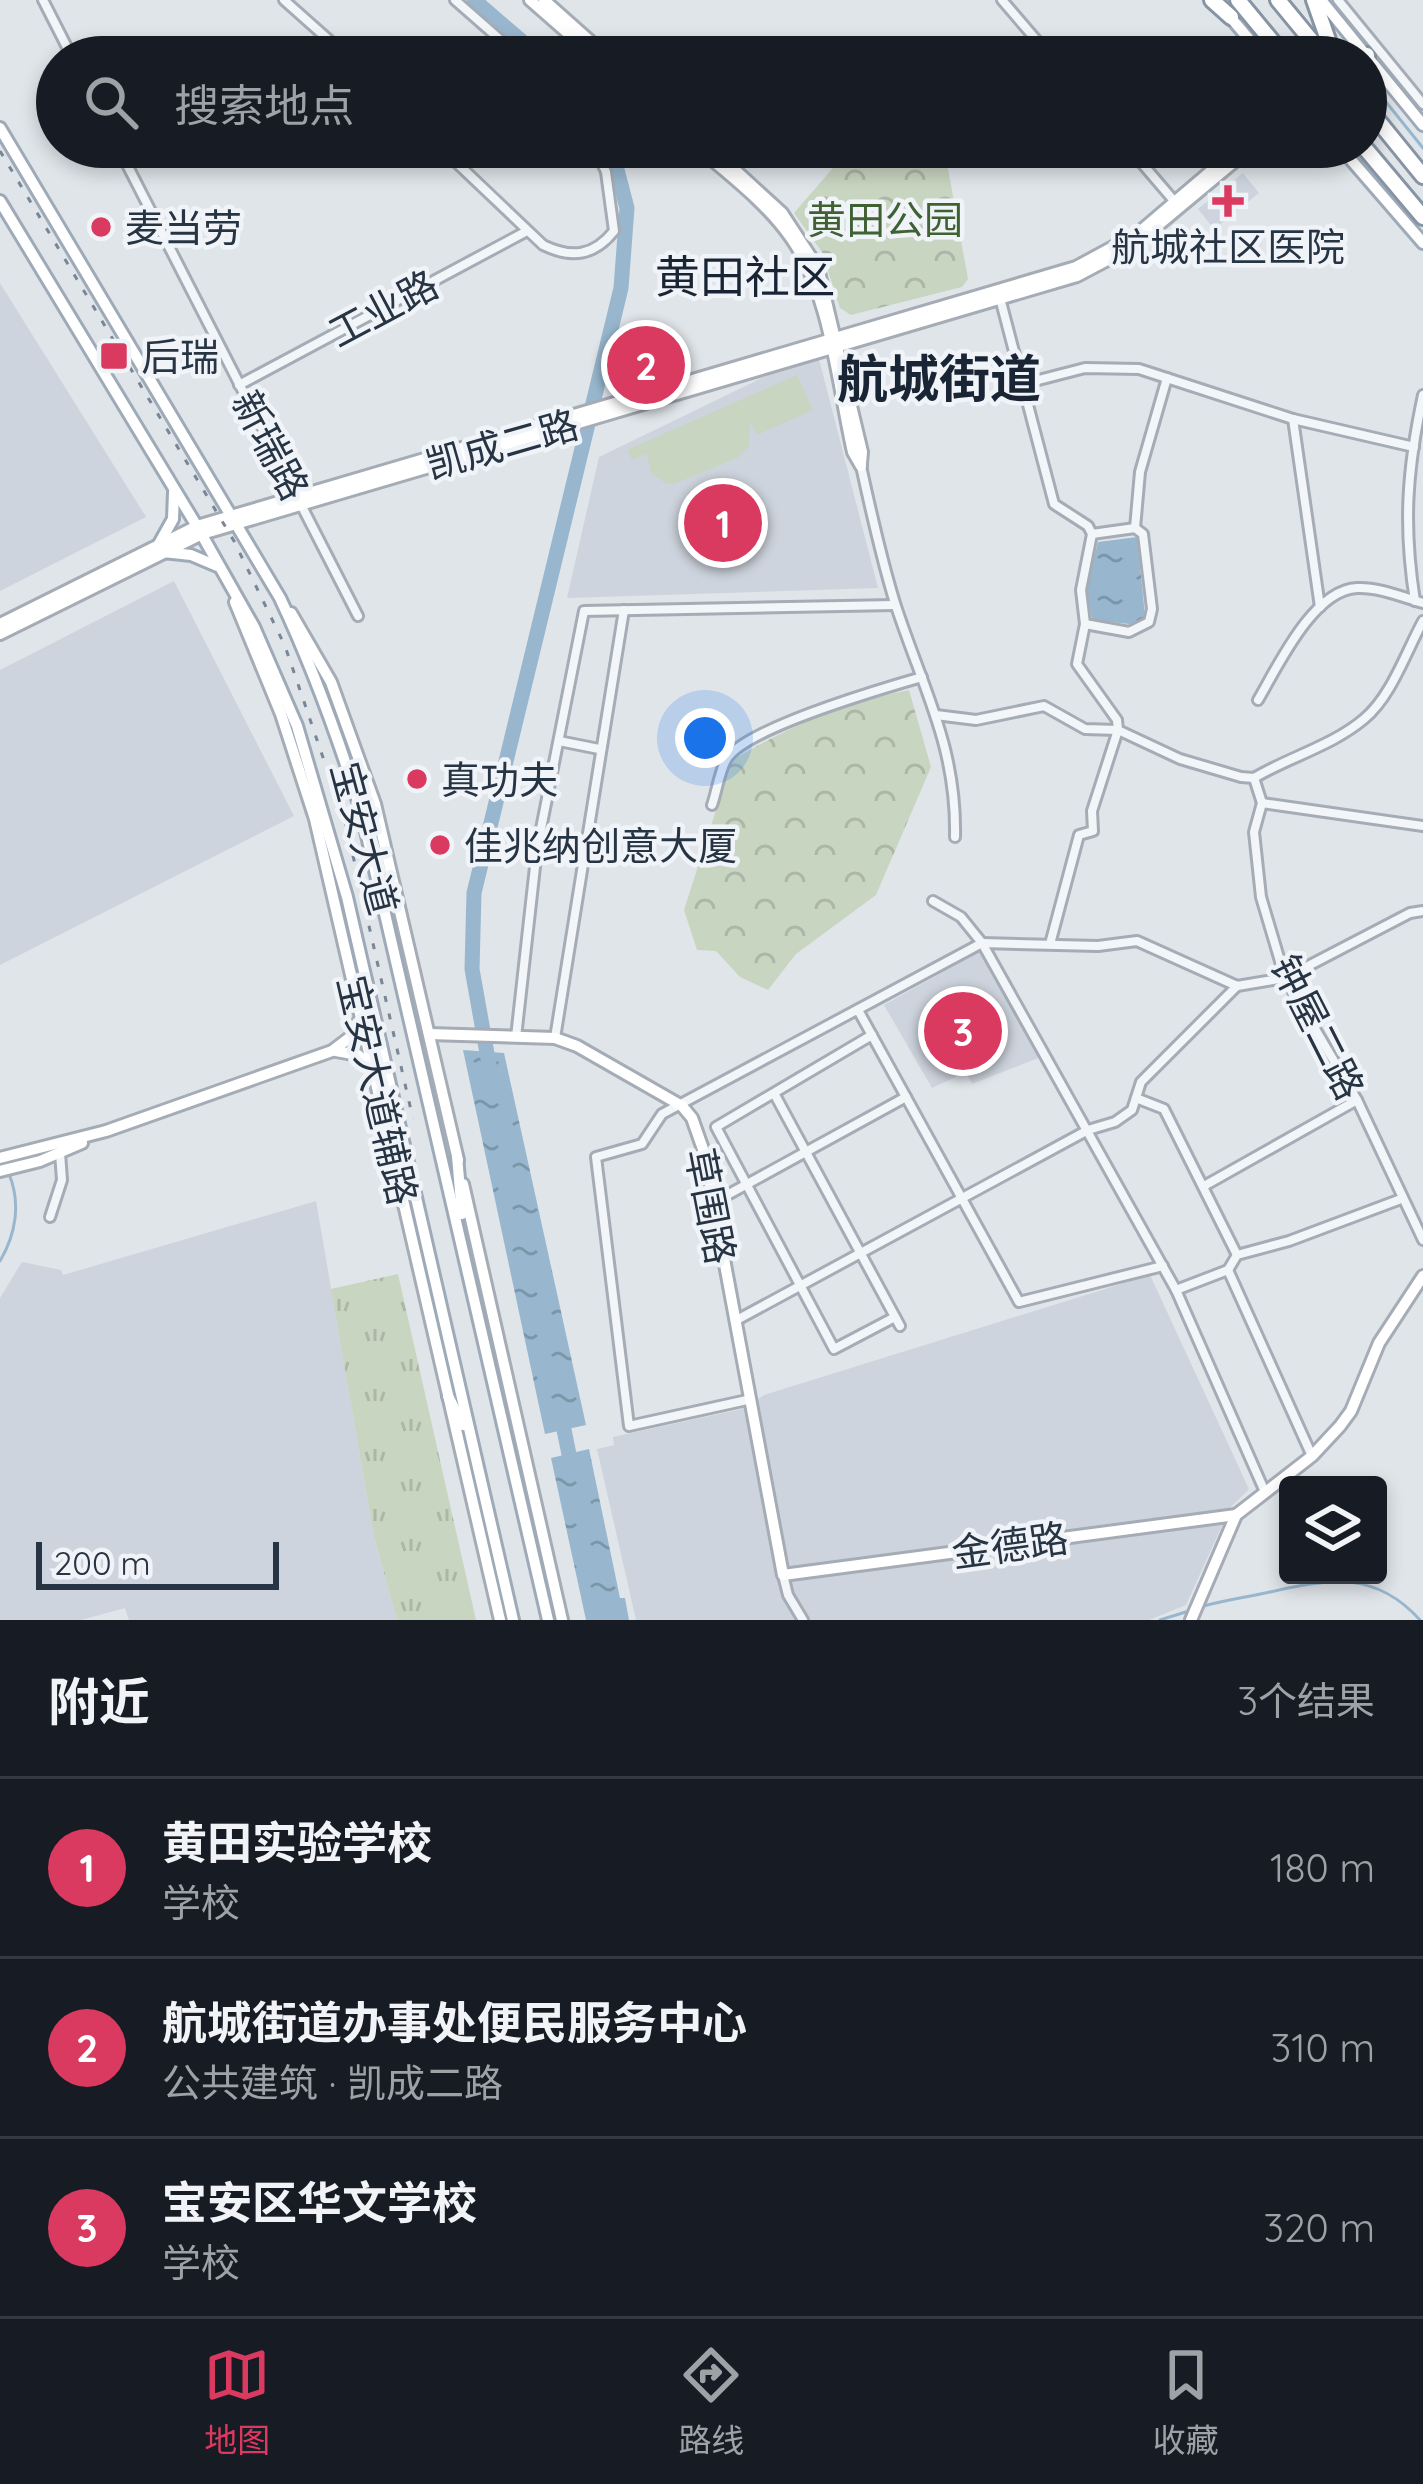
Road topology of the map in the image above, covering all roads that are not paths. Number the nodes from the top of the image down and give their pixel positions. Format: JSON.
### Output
{"nodes":[{"id":1,"x":43,"y":0,"type":"edge"},
{"id":2,"x":284,"y":0,"type":"edge"},
{"id":3,"x":455,"y":0,"type":"edge"},
{"id":4,"x":530,"y":0,"type":"edge"},
{"id":5,"x":544,"y":0,"type":"edge"},
{"id":6,"x":1002,"y":0,"type":"edge"},
{"id":7,"x":1214,"y":0,"type":"edge"},
{"id":8,"x":1238,"y":0,"type":"edge"},
{"id":9,"x":1278,"y":0,"type":"edge"},
{"id":10,"x":1317,"y":0,"type":"edge"},
{"id":11,"x":1337,"y":0,"type":"edge"},
{"id":12,"x":1231,"y":17,"type":"joint"},
{"id":13,"x":61,"y":36,"type":"edge"},
{"id":14,"x":324,"y":36,"type":"edge"},
{"id":15,"x":496,"y":36,"type":"edge"},
{"id":16,"x":571,"y":36,"type":"edge"},
{"id":17,"x":584,"y":36,"type":"edge"},
{"id":18,"x":1033,"y":36,"type":"edge"},
{"id":19,"x":1247,"y":36,"type":"edge"},
{"id":20,"x":1268,"y":36,"type":"edge"},
{"id":21,"x":1310,"y":36,"type":"edge"},
{"id":22,"x":1325,"y":36,"type":"edge"},
{"id":23,"x":1350,"y":36,"type":"edge"},
{"id":24,"x":1367,"y":36,"type":"edge"},
{"id":25,"x":1387,"y":60,"type":"edge"},
{"id":26,"x":1387,"y":80,"type":"edge"},
{"id":27,"x":1423,"y":104,"type":"edge"},
{"id":28,"x":1423,"y":125,"type":"edge"},
{"id":29,"x":0,"y":128,"type":"edge"},
{"id":30,"x":1387,"y":132,"type":"edge"},
{"id":31,"x":129,"y":168,"type":"edge"},
{"id":32,"x":462,"y":168,"type":"edge"},
{"id":33,"x":604,"y":168,"type":"edge"},
{"id":34,"x":721,"y":168,"type":"edge"},
{"id":35,"x":734,"y":168,"type":"edge"},
{"id":36,"x":1146,"y":168,"type":"edge"},
{"id":37,"x":1217,"y":168,"type":"edge"},
{"id":38,"x":1225,"y":168,"type":"edge"},
{"id":39,"x":1358,"y":168,"type":"edge"},
{"id":40,"x":1381,"y":168,"type":"edge"},
{"id":41,"x":1423,"y":176,"type":"edge"},
{"id":42,"x":0,"y":201,"type":"edge"},
{"id":43,"x":1177,"y":205,"type":"junction"},
{"id":44,"x":1423,"y":218,"type":"edge"},
{"id":45,"x":527,"y":231,"type":"junction"},
{"id":46,"x":1423,"y":243,"type":"edge"},
{"id":47,"x":999,"y":294,"type":"junction"},
{"id":48,"x":833,"y":343,"type":"junction"},
{"id":49,"x":1167,"y":378,"type":"junction"},
{"id":50,"x":1023,"y":384,"type":"junction"},
{"id":51,"x":239,"y":386,"type":"junction"},
{"id":52,"x":1423,"y":395,"type":"edge"},
{"id":53,"x":1293,"y":418,"type":"junction"},
{"id":54,"x":1414,"y":447,"type":"junction"},
{"id":55,"x":861,"y":466,"type":"joint"},
{"id":56,"x":171,"y":483,"type":"junction"},
{"id":57,"x":300,"y":499,"type":"junction"},
{"id":58,"x":236,"y":518,"type":"junction"},
{"id":59,"x":1135,"y":528,"type":"junction"},
{"id":60,"x":200,"y":530,"type":"junction"},
{"id":61,"x":1092,"y":534,"type":"junction"},
{"id":62,"x":161,"y":548,"type":"junction"},
{"id":63,"x":222,"y":570,"type":"junction"},
{"id":64,"x":280,"y":598,"type":"junction"},
{"id":65,"x":1419,"y":602,"type":"edge"},
{"id":66,"x":896,"y":604,"type":"junction"},
{"id":67,"x":1320,"y":607,"type":"junction"},
{"id":68,"x":624,"y":610,"type":"junction"},
{"id":69,"x":358,"y":616,"type":"dead end"},
{"id":70,"x":1423,"y":622,"type":"edge"},
{"id":71,"x":0,"y":624,"type":"edge"},
{"id":72,"x":1085,"y":624,"type":"junction"},
{"id":73,"x":0,"y":634,"type":"edge"},
{"id":74,"x":922,"y":677,"type":"junction"},
{"id":75,"x":1258,"y":700,"type":"dead end"},
{"id":76,"x":936,"y":715,"type":"junction"},
{"id":77,"x":1118,"y":730,"type":"junction"},
{"id":78,"x":559,"y":741,"type":"junction"},
{"id":79,"x":599,"y":748,"type":"junction"},
{"id":80,"x":1254,"y":778,"type":"junction"},
{"id":81,"x":1262,"y":803,"type":"junction"},
{"id":82,"x":712,"y":805,"type":"dead end"},
{"id":83,"x":1423,"y":826,"type":"edge"},
{"id":84,"x":955,"y":837,"type":"dead end"},
{"id":85,"x":537,"y":849,"type":"junction"},
{"id":86,"x":583,"y":856,"type":"junction"},
{"id":87,"x":933,"y":901,"type":"dead end"},
{"id":88,"x":1423,"y":911,"type":"edge"},
{"id":89,"x":982,"y":943,"type":"junction"},
{"id":90,"x":1050,"y":944,"type":"junction"},
{"id":91,"x":1285,"y":978,"type":"junction"},
{"id":92,"x":1237,"y":986,"type":"junction"},
{"id":93,"x":858,"y":1010,"type":"junction"},
{"id":94,"x":360,"y":1012,"type":"junction"},
{"id":95,"x":429,"y":1034,"type":"junction"},
{"id":96,"x":872,"y":1035,"type":"junction"},
{"id":97,"x":516,"y":1037,"type":"junction"},
{"id":98,"x":555,"y":1038,"type":"junction"},
{"id":99,"x":332,"y":1051,"type":"junction"},
{"id":100,"x":373,"y":1068,"type":"junction"},
{"id":101,"x":775,"y":1095,"type":"junction"},
{"id":102,"x":906,"y":1097,"type":"junction"},
{"id":103,"x":1136,"y":1099,"type":"junction"},
{"id":104,"x":1357,"y":1100,"type":"junction"},
{"id":105,"x":682,"y":1106,"type":"junction"},
{"id":106,"x":1088,"y":1130,"type":"junction"},
{"id":107,"x":106,"y":1131,"type":"junction"},
{"id":108,"x":806,"y":1151,"type":"junction"},
{"id":109,"x":61,"y":1153,"type":"junction"},
{"id":110,"x":38,"y":1155,"type":"junction"},
{"id":111,"x":457,"y":1156,"type":"junction"},
{"id":112,"x":0,"y":1158,"type":"edge"},
{"id":113,"x":0,"y":1171,"type":"edge"},
{"id":114,"x":747,"y":1184,"type":"junction"},
{"id":115,"x":1204,"y":1186,"type":"junction"},
{"id":116,"x":728,"y":1194,"type":"dead end"},
{"id":117,"x":962,"y":1198,"type":"junction"},
{"id":118,"x":1401,"y":1199,"type":"junction"},
{"id":119,"x":50,"y":1216,"type":"dead end"},
{"id":120,"x":1423,"y":1240,"type":"edge"},
{"id":121,"x":465,"y":1253,"type":"junction"},
{"id":122,"x":860,"y":1253,"type":"junction"},
{"id":123,"x":1237,"y":1256,"type":"junction"},
{"id":124,"x":1162,"y":1266,"type":"junction"},
{"id":125,"x":1228,"y":1270,"type":"junction"},
{"id":126,"x":1423,"y":1276,"type":"edge"},
{"id":127,"x":801,"y":1286,"type":"junction"},
{"id":128,"x":1176,"y":1290,"type":"junction"},
{"id":129,"x":734,"y":1322,"type":"junction"},
{"id":130,"x":448,"y":1396,"type":"junction"},
{"id":131,"x":748,"y":1400,"type":"junction"},
{"id":132,"x":470,"y":1439,"type":"junction"},
{"id":133,"x":1312,"y":1456,"type":"junction"},
{"id":134,"x":1265,"y":1492,"type":"junction"},
{"id":135,"x":1237,"y":1515,"type":"junction"},
{"id":136,"x":783,"y":1575,"type":"junction"},
{"id":137,"x":500,"y":1620,"type":"edge"},
{"id":138,"x":513,"y":1620,"type":"edge"},
{"id":139,"x":548,"y":1620,"type":"edge"},
{"id":140,"x":562,"y":1620,"type":"edge"},
{"id":141,"x":803,"y":1620,"type":"edge"},
{"id":142,"x":1190,"y":1620,"type":"edge"}],
"edges":[{"from":1,"to":13,"type":"street"},
{"from":2,"to":14,"type":"street"},
{"from":3,"to":15,"type":"street"},
{"from":4,"to":16,"type":"main road"},
{"from":5,"to":17,"type":"main road"},
{"from":6,"to":18,"type":"street"},
{"from":7,"to":12,"type":"highway"},
{"from":8,"to":20,"type":"highway"},
{"from":9,"to":21,"type":"highway"},
{"from":10,"to":22,"type":"highway"},
{"from":10,"to":23,"type":"main road"},
{"from":11,"to":24,"type":"street"},
{"from":12,"to":19,"type":"main road"},
{"from":25,"to":27,"type":"street"},
{"from":26,"to":28,"type":"main road"},
{"from":29,"to":58,"type":"main road","name":"宝安大道"},
{"from":30,"to":41,"type":"highway"},
{"from":31,"to":51,"type":"street","name":"新瑞路"},
{"from":32,"to":45,"type":"street"},
{"from":33,"to":45,"type":"street"},
{"from":34,"to":48,"type":"main road"},
{"from":35,"to":48,"type":"main road"},
{"from":36,"to":43,"type":"street"},
{"from":37,"to":43,"type":"main road","name":"凯成二路"},
{"from":38,"to":43,"type":"main road","name":"凯成二路"},
{"from":39,"to":46,"type":"main road"},
{"from":40,"to":44,"type":"highway"},
{"from":42,"to":56,"type":"main road","name":"宝安大道"},
{"from":43,"to":47,"type":"main road","name":"凯成二路"},
{"from":45,"to":51,"type":"street","name":"工业路"},
{"from":47,"to":48,"type":"main road","name":"凯成二路"},
{"from":47,"to":50,"type":"street"},
{"from":48,"to":55,"type":"main road"},
{"from":48,"to":57,"type":"main road","name":"凯成二路"},
{"from":49,"to":50,"type":"street"},
{"from":49,"to":53,"type":"street"},
{"from":49,"to":59,"type":"street"},
{"from":50,"to":61,"type":"street"},
{"from":51,"to":57,"type":"street","name":"新瑞路"},
{"from":52,"to":54,"type":"street"},
{"from":53,"to":54,"type":"street"},
{"from":53,"to":67,"type":"street"},
{"from":54,"to":65,"type":"street"},
{"from":55,"to":66,"type":"street"},
{"from":56,"to":60,"type":"main road","name":"宝安大道"},
{"from":56,"to":62,"type":"main road"},
{"from":57,"to":58,"type":"main road","name":"凯成二路"},
{"from":57,"to":69,"type":"street","name":"新瑞路"},
{"from":58,"to":60,"type":"main road","name":"凯成二路"},
{"from":58,"to":64,"type":"main road","name":"宝安大道"},
{"from":59,"to":61,"type":"street"},
{"from":59,"to":72,"type":"street"},
{"from":60,"to":62,"type":"main road","name":"凯成二路"},
{"from":60,"to":63,"type":"main road","name":"宝安大道"},
{"from":61,"to":72,"type":"street"},
{"from":62,"to":63,"type":"main road"},
{"from":62,"to":71,"type":"main road"},
{"from":62,"to":73,"type":"main road"},
{"from":63,"to":94,"type":"main road","name":"宝安大道辅路"},
{"from":63,"to":132,"type":"main road","name":"宝安大道"},
{"from":64,"to":95,"type":"main road","name":"宝安大道辅路"},
{"from":64,"to":121,"type":"main road","name":"宝安大道"},
{"from":65,"to":67,"type":"street"},
{"from":66,"to":68,"type":"street"},
{"from":66,"to":74,"type":"street"},
{"from":67,"to":75,"type":"street"},
{"from":68,"to":78,"type":"street"},
{"from":68,"to":79,"type":"street"},
{"from":70,"to":80,"type":"street"},
{"from":72,"to":77,"type":"street"},
{"from":74,"to":76,"type":"street"},
{"from":74,"to":82,"type":"street"},
{"from":76,"to":77,"type":"street"},
{"from":76,"to":84,"type":"street"},
{"from":77,"to":80,"type":"street"},
{"from":77,"to":90,"type":"street"},
{"from":78,"to":79,"type":"street"},
{"from":78,"to":85,"type":"street"},
{"from":79,"to":86,"type":"street"},
{"from":80,"to":81,"type":"street"},
{"from":81,"to":83,"type":"street"},
{"from":81,"to":91,"type":"street","name":"钟屋二路"},
{"from":85,"to":86,"type":"street"},
{"from":85,"to":97,"type":"street"},
{"from":86,"to":98,"type":"street"},
{"from":87,"to":89,"type":"street"},
{"from":88,"to":91,"type":"street"},
{"from":89,"to":90,"type":"street"},
{"from":89,"to":93,"type":"street"},
{"from":89,"to":106,"type":"street"},
{"from":90,"to":92,"type":"street"},
{"from":91,"to":92,"type":"street"},
{"from":91,"to":104,"type":"street","name":"钟屋二路"},
{"from":92,"to":103,"type":"street"},
{"from":93,"to":96,"type":"street"},
{"from":93,"to":105,"type":"street"},
{"from":94,"to":99,"type":"main road"},
{"from":94,"to":100,"type":"main road","name":"宝安大道辅路"},
{"from":95,"to":97,"type":"main road","name":"草围路"},
{"from":95,"to":111,"type":"main road","name":"宝安大道辅路"},
{"from":96,"to":101,"type":"street"},
{"from":96,"to":102,"type":"street"},
{"from":97,"to":98,"type":"main road","name":"草围路"},
{"from":98,"to":105,"type":"main road","name":"草围路"},
{"from":99,"to":100,"type":"main road"},
{"from":99,"to":107,"type":"main road"},
{"from":100,"to":130,"type":"main road","name":"宝安大道辅路"},
{"from":101,"to":108,"type":"street"},
{"from":101,"to":114,"type":"street"},
{"from":102,"to":108,"type":"street"},
{"from":102,"to":117,"type":"street"},
{"from":103,"to":106,"type":"street"},
{"from":103,"to":115,"type":"street"},
{"from":104,"to":115,"type":"street"},
{"from":104,"to":118,"type":"street","name":"钟屋二路"},
{"from":105,"to":129,"type":"main road","name":"草围路"},
{"from":105,"to":131,"type":"street"},
{"from":106,"to":117,"type":"street"},
{"from":106,"to":124,"type":"street"},
{"from":107,"to":109,"type":"main road"},
{"from":107,"to":110,"type":"main road"},
{"from":108,"to":114,"type":"street"},
{"from":108,"to":122,"type":"street"},
{"from":109,"to":110,"type":"main road"},
{"from":109,"to":119,"type":"street"},
{"from":110,"to":112,"type":"main road"},
{"from":110,"to":113,"type":"main road"},
{"from":111,"to":121,"type":"main road"},
{"from":111,"to":140,"type":"main road","name":"宝安大道辅路"},
{"from":114,"to":116,"type":"street"},
{"from":114,"to":127,"type":"street"},
{"from":115,"to":123,"type":"street"},
{"from":117,"to":122,"type":"street"},
{"from":117,"to":124,"type":"street"},
{"from":118,"to":120,"type":"street","name":"钟屋二路"},
{"from":118,"to":123,"type":"street"},
{"from":121,"to":139,"type":"main road","name":"宝安大道"},
{"from":122,"to":127,"type":"street"},
{"from":122,"to":127,"type":"street"},
{"from":123,"to":125,"type":"street"},
{"from":124,"to":128,"type":"street"},
{"from":125,"to":128,"type":"street"},
{"from":125,"to":133,"type":"street"},
{"from":126,"to":133,"type":"main road"},
{"from":127,"to":129,"type":"street"},
{"from":128,"to":134,"type":"street"},
{"from":129,"to":131,"type":"main road","name":"草围路"},
{"from":130,"to":132,"type":"main road"},
{"from":130,"to":137,"type":"main road","name":"宝安大道辅路"},
{"from":131,"to":136,"type":"main road","name":"草围路"},
{"from":132,"to":138,"type":"main road","name":"宝安大道"},
{"from":133,"to":134,"type":"main road"},
{"from":134,"to":135,"type":"main road"},
{"from":135,"to":136,"type":"main road","name":"金德路"},
{"from":135,"to":142,"type":"main road"},
{"from":136,"to":141,"type":"street"}]}
